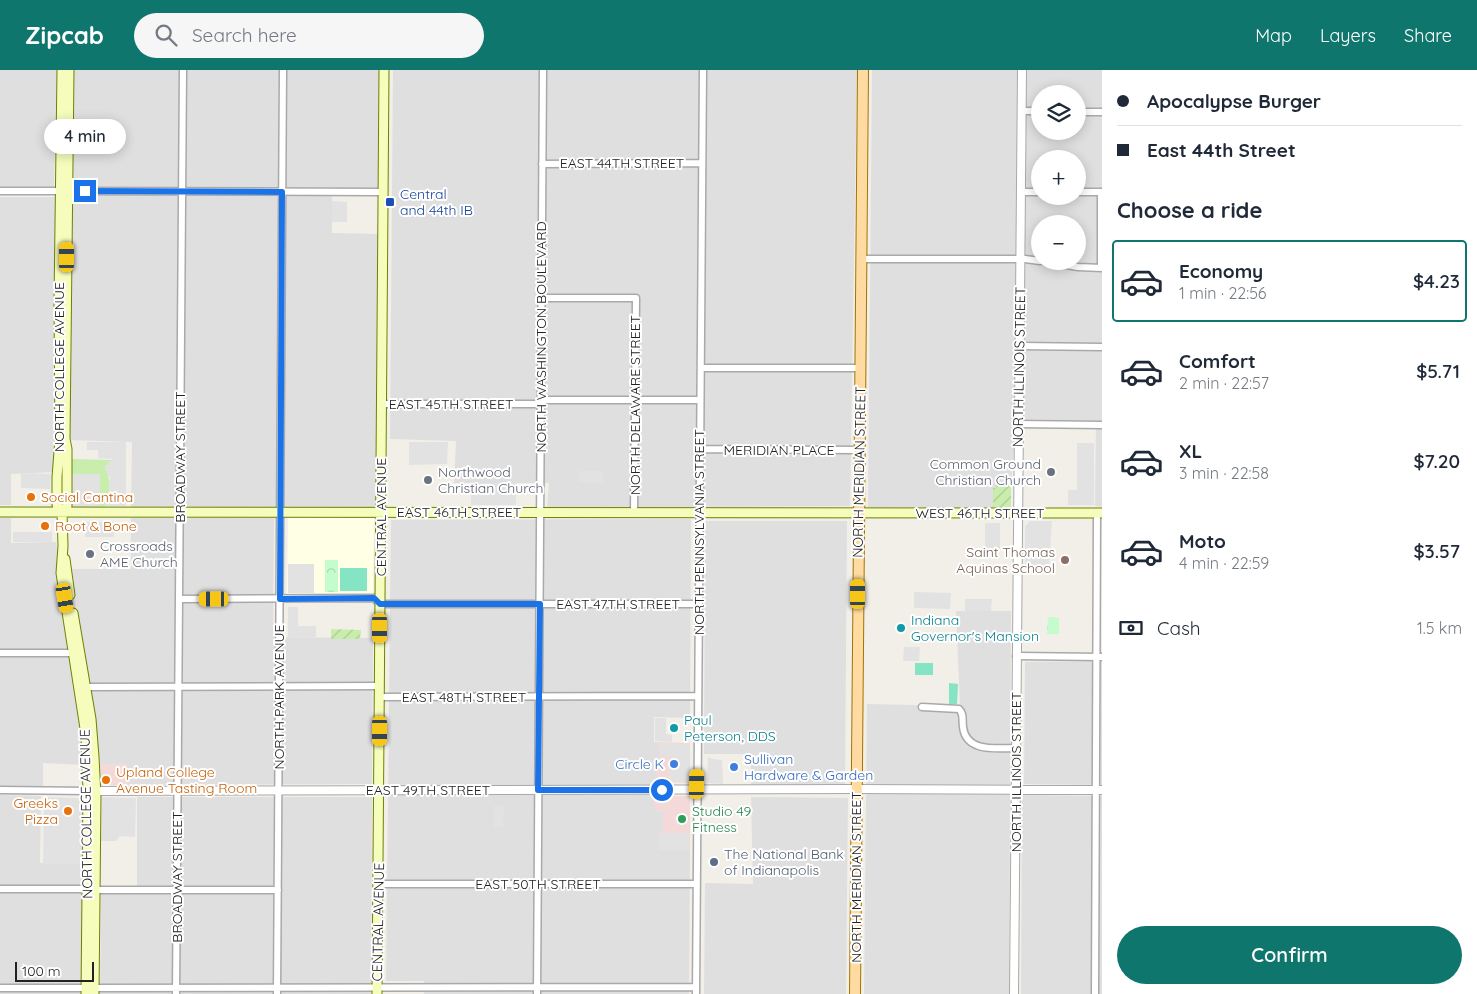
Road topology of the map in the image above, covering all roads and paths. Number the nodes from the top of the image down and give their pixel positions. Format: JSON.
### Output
{"nodes":[{"id":1,"x":62,"y":70,"type":"edge"},
{"id":2,"x":69,"y":70,"type":"edge"},
{"id":3,"x":183,"y":70,"type":"edge"},
{"id":4,"x":283,"y":70,"type":"edge"},
{"id":5,"x":384,"y":70,"type":"edge"},
{"id":6,"x":543,"y":70,"type":"edge"},
{"id":7,"x":703,"y":70,"type":"edge"},
{"id":8,"x":863,"y":70,"type":"edge"},
{"id":9,"x":1022,"y":70,"type":"edge"},
{"id":10,"x":1022,"y":111,"type":"junction"},
{"id":11,"x":1031,"y":111,"type":"edge"},
{"id":12,"x":1086,"y":112,"type":"edge"},
{"id":13,"x":1102,"y":112,"type":"edge"},
{"id":14,"x":702,"y":163,"type":"junction"},
{"id":15,"x":542,"y":164,"type":"junction"},
{"id":16,"x":0,"y":191,"type":"edge"},
{"id":17,"x":64,"y":191,"type":"junction"},
{"id":18,"x":182,"y":192,"type":"junction"},
{"id":19,"x":282,"y":192,"type":"junction"},
{"id":20,"x":382,"y":192,"type":"junction"},
{"id":21,"x":1021,"y":192,"type":"junction"},
{"id":22,"x":1031,"y":192,"type":"edge"},
{"id":23,"x":1086,"y":192,"type":"edge"},
{"id":24,"x":1102,"y":192,"type":"edge"},
{"id":25,"x":861,"y":259,"type":"junction"},
{"id":26,"x":1020,"y":260,"type":"junction"},
{"id":27,"x":1031,"y":260,"type":"edge"},
{"id":28,"x":1086,"y":267,"type":"edge"},
{"id":29,"x":1101,"y":268,"type":"edge"},
{"id":30,"x":541,"y":298,"type":"junction"},
{"id":31,"x":1019,"y":346,"type":"junction"},
{"id":32,"x":1102,"y":347,"type":"edge"},
{"id":33,"x":701,"y":368,"type":"junction"},
{"id":34,"x":860,"y":368,"type":"junction"},
{"id":35,"x":635,"y":400,"type":"junction"},
{"id":36,"x":700,"y":400,"type":"junction"},
{"id":37,"x":542,"y":402,"type":"junction"},
{"id":38,"x":382,"y":404,"type":"junction"},
{"id":39,"x":1018,"y":424,"type":"junction"},
{"id":40,"x":1102,"y":425,"type":"edge"},
{"id":41,"x":700,"y":449,"type":"junction"},
{"id":42,"x":859,"y":450,"type":"junction"},
{"id":43,"x":0,"y":512,"type":"edge"},
{"id":44,"x":62,"y":512,"type":"junction"},
{"id":45,"x":180,"y":512,"type":"junction"},
{"id":46,"x":280,"y":512,"type":"junction"},
{"id":47,"x":381,"y":512,"type":"junction"},
{"id":48,"x":540,"y":512,"type":"junction"},
{"id":49,"x":634,"y":512,"type":"junction"},
{"id":50,"x":699,"y":512,"type":"junction"},
{"id":51,"x":1018,"y":512,"type":"junction"},
{"id":52,"x":858,"y":513,"type":"junction"},
{"id":53,"x":1100,"y":513,"type":"edge"},
{"id":54,"x":63,"y":546,"type":"junction"},
{"id":55,"x":179,"y":599,"type":"junction"},
{"id":56,"x":280,"y":599,"type":"junction"},
{"id":57,"x":380,"y":604,"type":"junction"},
{"id":58,"x":540,"y":604,"type":"junction"},
{"id":59,"x":699,"y":604,"type":"junction"},
{"id":60,"x":0,"y":653,"type":"edge"},
{"id":61,"x":74,"y":653,"type":"junction"},
{"id":62,"x":1016,"y":656,"type":"junction"},
{"id":63,"x":1099,"y":657,"type":"edge"},
{"id":64,"x":279,"y":686,"type":"junction"},
{"id":65,"x":380,"y":686,"type":"junction"},
{"id":66,"x":86,"y":687,"type":"junction"},
{"id":67,"x":178,"y":687,"type":"junction"},
{"id":68,"x":539,"y":696,"type":"junction"},
{"id":69,"x":698,"y":696,"type":"junction"},
{"id":70,"x":380,"y":697,"type":"junction"},
{"id":71,"x":922,"y":707,"type":"dead end"},
{"id":72,"x":1016,"y":748,"type":"junction"},
{"id":73,"x":697,"y":789,"type":"junction"},
{"id":74,"x":856,"y":789,"type":"junction"},
{"id":75,"x":1016,"y":789,"type":"junction"},
{"id":76,"x":0,"y":790,"type":"edge"},
{"id":77,"x":379,"y":790,"type":"junction"},
{"id":78,"x":538,"y":790,"type":"junction"},
{"id":79,"x":1099,"y":790,"type":"edge"},
{"id":80,"x":92,"y":791,"type":"junction"},
{"id":81,"x":177,"y":791,"type":"junction"},
{"id":82,"x":278,"y":791,"type":"junction"},
{"id":83,"x":378,"y":884,"type":"junction"},
{"id":84,"x":538,"y":884,"type":"junction"},
{"id":85,"x":697,"y":884,"type":"junction"},
{"id":86,"x":0,"y":889,"type":"edge"},
{"id":87,"x":91,"y":890,"type":"junction"},
{"id":88,"x":177,"y":890,"type":"junction"},
{"id":89,"x":278,"y":890,"type":"junction"},
{"id":90,"x":696,"y":986,"type":"junction"},
{"id":91,"x":0,"y":988,"type":"edge"},
{"id":92,"x":537,"y":990,"type":"edge"},
{"id":93,"x":90,"y":991,"type":"edge"},
{"id":94,"x":176,"y":991,"type":"edge"},
{"id":95,"x":277,"y":991,"type":"edge"},
{"id":96,"x":377,"y":991,"type":"edge"},
{"id":97,"x":696,"y":994,"type":"edge"},
{"id":98,"x":855,"y":994,"type":"edge"},
{"id":99,"x":1014,"y":994,"type":"edge"},
{"id":100,"x":1095,"y":994,"type":"edge"}],
"edges":[{"from":1,"to":17,"type":"main road","name":"NORTH COLLEGE AVENUE"},
{"from":2,"to":17,"type":"main road","name":"NORTH COLLEGE AVENUE"},
{"from":3,"to":18,"type":"street","name":"BROADWAY STREET"},
{"from":4,"to":19,"type":"street","name":"NORTH PARK AVENUE"},
{"from":5,"to":20,"type":"main road","name":"CENTRAL AVENUE"},
{"from":6,"to":15,"type":"street","name":"NORTH WASHINGTON BOULEVARD"},
{"from":7,"to":14,"type":"street","name":"NORTH PENNSYLVANIA STREET"},
{"from":8,"to":25,"type":"main road","name":"NORTH MERIDIAN STREET"},
{"from":9,"to":10,"type":"street","name":"NORTH ILLINOIS STREET"},
{"from":10,"to":11,"type":"street"},
{"from":10,"to":21,"type":"street","name":"NORTH ILLINOIS STREET"},
{"from":12,"to":13,"type":"street"},
{"from":14,"to":15,"type":"street","name":"EAST 44TH STREET"},
{"from":14,"to":33,"type":"street","name":"NORTH PENNSYLVANIA STREET"},
{"from":15,"to":30,"type":"street","name":"NORTH WASHINGTON BOULEVARD"},
{"from":16,"to":17,"type":"street"},
{"from":17,"to":18,"type":"street"},
{"from":17,"to":44,"type":"main road","name":"NORTH COLLEGE AVENUE"},
{"from":18,"to":19,"type":"street"},
{"from":18,"to":45,"type":"street","name":"BROADWAY STREET"},
{"from":19,"to":20,"type":"street"},
{"from":19,"to":46,"type":"street","name":"NORTH PARK AVENUE"},
{"from":20,"to":38,"type":"main road","name":"CENTRAL AVENUE"},
{"from":21,"to":22,"type":"street"},
{"from":21,"to":26,"type":"street","name":"NORTH ILLINOIS STREET"},
{"from":23,"to":24,"type":"street"},
{"from":24,"to":29,"type":"street"},
{"from":25,"to":26,"type":"street"},
{"from":25,"to":34,"type":"main road","name":"NORTH MERIDIAN STREET"},
{"from":26,"to":27,"type":"street"},
{"from":26,"to":31,"type":"street","name":"NORTH ILLINOIS STREET"},
{"from":28,"to":29,"type":"street"},
{"from":30,"to":35,"type":"street","name":"NORTH DELAWARE STREET"},
{"from":30,"to":37,"type":"street","name":"NORTH WASHINGTON BOULEVARD"},
{"from":31,"to":32,"type":"street"},
{"from":31,"to":39,"type":"street","name":"NORTH ILLINOIS STREET"},
{"from":33,"to":34,"type":"street"},
{"from":33,"to":36,"type":"street","name":"NORTH PENNSYLVANIA STREET"},
{"from":34,"to":42,"type":"main road","name":"NORTH MERIDIAN STREET"},
{"from":35,"to":36,"type":"street","name":"EAST 45TH STREET"},
{"from":35,"to":37,"type":"street","name":"EAST 45TH STREET"},
{"from":35,"to":49,"type":"street","name":"NORTH DELAWARE STREET"},
{"from":36,"to":41,"type":"street","name":"NORTH PENNSYLVANIA STREET"},
{"from":37,"to":38,"type":"street","name":"EAST 45TH STREET"},
{"from":37,"to":48,"type":"street","name":"NORTH WASHINGTON BOULEVARD"},
{"from":38,"to":47,"type":"main road","name":"CENTRAL AVENUE"},
{"from":39,"to":40,"type":"street"},
{"from":39,"to":51,"type":"street","name":"NORTH ILLINOIS STREET"},
{"from":41,"to":42,"type":"street","name":"MERIDIAN PLACE"},
{"from":41,"to":50,"type":"street","name":"NORTH PENNSYLVANIA STREET"},
{"from":42,"to":52,"type":"main road","name":"NORTH MERIDIAN STREET"},
{"from":43,"to":44,"type":"main road","name":"EAST 46TH STREET"},
{"from":44,"to":45,"type":"main road","name":"EAST 46TH STREET"},
{"from":44,"to":54,"type":"main road","name":"NORTH COLLEGE AVENUE"},
{"from":45,"to":46,"type":"main road","name":"EAST 46TH STREET"},
{"from":45,"to":55,"type":"street","name":"BROADWAY STREET"},
{"from":46,"to":47,"type":"main road","name":"EAST 46TH STREET"},
{"from":46,"to":56,"type":"street","name":"NORTH PARK AVENUE"},
{"from":47,"to":48,"type":"main road","name":"EAST 46TH STREET"},
{"from":47,"to":57,"type":"main road","name":"CENTRAL AVENUE"},
{"from":48,"to":49,"type":"main road","name":"EAST 46TH STREET"},
{"from":48,"to":58,"type":"street","name":"NORTH WASHINGTON BOULEVARD"},
{"from":49,"to":50,"type":"main road","name":"EAST 46TH STREET"},
{"from":50,"to":52,"type":"main road","name":"EAST 46TH STREET"},
{"from":50,"to":59,"type":"street","name":"NORTH PENNSYLVANIA STREET"},
{"from":51,"to":52,"type":"main road","name":"WEST 46TH STREET"},
{"from":51,"to":53,"type":"main road","name":"WEST 46TH STREET"},
{"from":51,"to":62,"type":"street","name":"NORTH ILLINOIS STREET"},
{"from":52,"to":74,"type":"main road","name":"NORTH MERIDIAN STREET"},
{"from":53,"to":63,"type":"street"},
{"from":54,"to":61,"type":"main road","name":"NORTH COLLEGE AVENUE"},
{"from":54,"to":66,"type":"main road","name":"NORTH COLLEGE AVENUE"},
{"from":55,"to":56,"type":"street","name":"EAST 47TH STREET"},
{"from":55,"to":67,"type":"street","name":"BROADWAY STREET"},
{"from":56,"to":57,"type":"street","name":"EAST 47TH STREET"},
{"from":56,"to":64,"type":"street","name":"NORTH PARK AVENUE"},
{"from":57,"to":58,"type":"street","name":"EAST 47TH STREET"},
{"from":57,"to":65,"type":"main road","name":"CENTRAL AVENUE"},
{"from":58,"to":59,"type":"street","name":"EAST 47TH STREET"},
{"from":58,"to":68,"type":"street","name":"NORTH WASHINGTON BOULEVARD"},
{"from":59,"to":69,"type":"street","name":"NORTH PENNSYLVANIA STREET"},
{"from":60,"to":61,"type":"street"},
{"from":61,"to":80,"type":"main road","name":"NORTH COLLEGE AVENUE"},
{"from":62,"to":63,"type":"street"},
{"from":62,"to":72,"type":"street","name":"NORTH ILLINOIS STREET"},
{"from":63,"to":79,"type":"street"},
{"from":64,"to":65,"type":"street"},
{"from":64,"to":67,"type":"street"},
{"from":64,"to":82,"type":"street","name":"NORTH PARK AVENUE"},
{"from":65,"to":70,"type":"main road","name":"CENTRAL AVENUE"},
{"from":66,"to":67,"type":"street"},
{"from":66,"to":80,"type":"main road","name":"NORTH COLLEGE AVENUE"},
{"from":67,"to":81,"type":"street","name":"BROADWAY STREET"},
{"from":68,"to":69,"type":"street","name":"EAST 48TH STREET"},
{"from":68,"to":70,"type":"street","name":"EAST 48TH STREET"},
{"from":68,"to":78,"type":"street","name":"NORTH WASHINGTON BOULEVARD"},
{"from":69,"to":73,"type":"street","name":"NORTH PENNSYLVANIA STREET"},
{"from":70,"to":77,"type":"main road","name":"CENTRAL AVENUE"},
{"from":71,"to":72,"type":"street"},
{"from":72,"to":75,"type":"street","name":"NORTH ILLINOIS STREET"},
{"from":73,"to":74,"type":"street","name":"EAST 49TH STREET"},
{"from":73,"to":78,"type":"street","name":"EAST 49TH STREET"},
{"from":73,"to":85,"type":"street","name":"NORTH PENNSYLVANIA STREET"},
{"from":74,"to":75,"type":"street","name":"EAST 49TH STREET"},
{"from":74,"to":98,"type":"main road","name":"NORTH MERIDIAN STREET"},
{"from":75,"to":79,"type":"street","name":"EAST 49TH STREET"},
{"from":75,"to":99,"type":"street","name":"NORTH ILLINOIS STREET"},
{"from":76,"to":80,"type":"street","name":"EAST 49TH STREET"},
{"from":77,"to":78,"type":"street","name":"EAST 49TH STREET"},
{"from":77,"to":82,"type":"street","name":"EAST 49TH STREET"},
{"from":77,"to":83,"type":"main road","name":"CENTRAL AVENUE"},
{"from":78,"to":84,"type":"street","name":"NORTH WASHINGTON BOULEVARD"},
{"from":79,"to":100,"type":"street"},
{"from":80,"to":81,"type":"street","name":"EAST 49TH STREET"},
{"from":80,"to":87,"type":"main road","name":"NORTH COLLEGE AVENUE"},
{"from":81,"to":82,"type":"street","name":"EAST 49TH STREET"},
{"from":81,"to":88,"type":"street","name":"BROADWAY STREET"},
{"from":82,"to":89,"type":"street","name":"NORTH PARK AVENUE"},
{"from":83,"to":84,"type":"street","name":"EAST 50TH STREET"},
{"from":83,"to":96,"type":"main road","name":"CENTRAL AVENUE"},
{"from":84,"to":85,"type":"street","name":"EAST 50TH STREET"},
{"from":84,"to":92,"type":"street","name":"NORTH WASHINGTON BOULEVARD"},
{"from":85,"to":90,"type":"street","name":"NORTH PENNSYLVANIA STREET"},
{"from":86,"to":87,"type":"street"},
{"from":87,"to":88,"type":"street"},
{"from":87,"to":93,"type":"main road","name":"NORTH COLLEGE AVENUE"},
{"from":88,"to":89,"type":"street"},
{"from":88,"to":94,"type":"street","name":"BROADWAY STREET"},
{"from":89,"to":95,"type":"street","name":"NORTH PARK AVENUE"},
{"from":90,"to":92,"type":"street"},
{"from":90,"to":97,"type":"street","name":"NORTH PENNSYLVANIA STREET"},
{"from":91,"to":93,"type":"street"},
{"from":92,"to":96,"type":"street"},
{"from":93,"to":94,"type":"street"},
{"from":94,"to":95,"type":"street"},
{"from":95,"to":96,"type":"street"}]}
